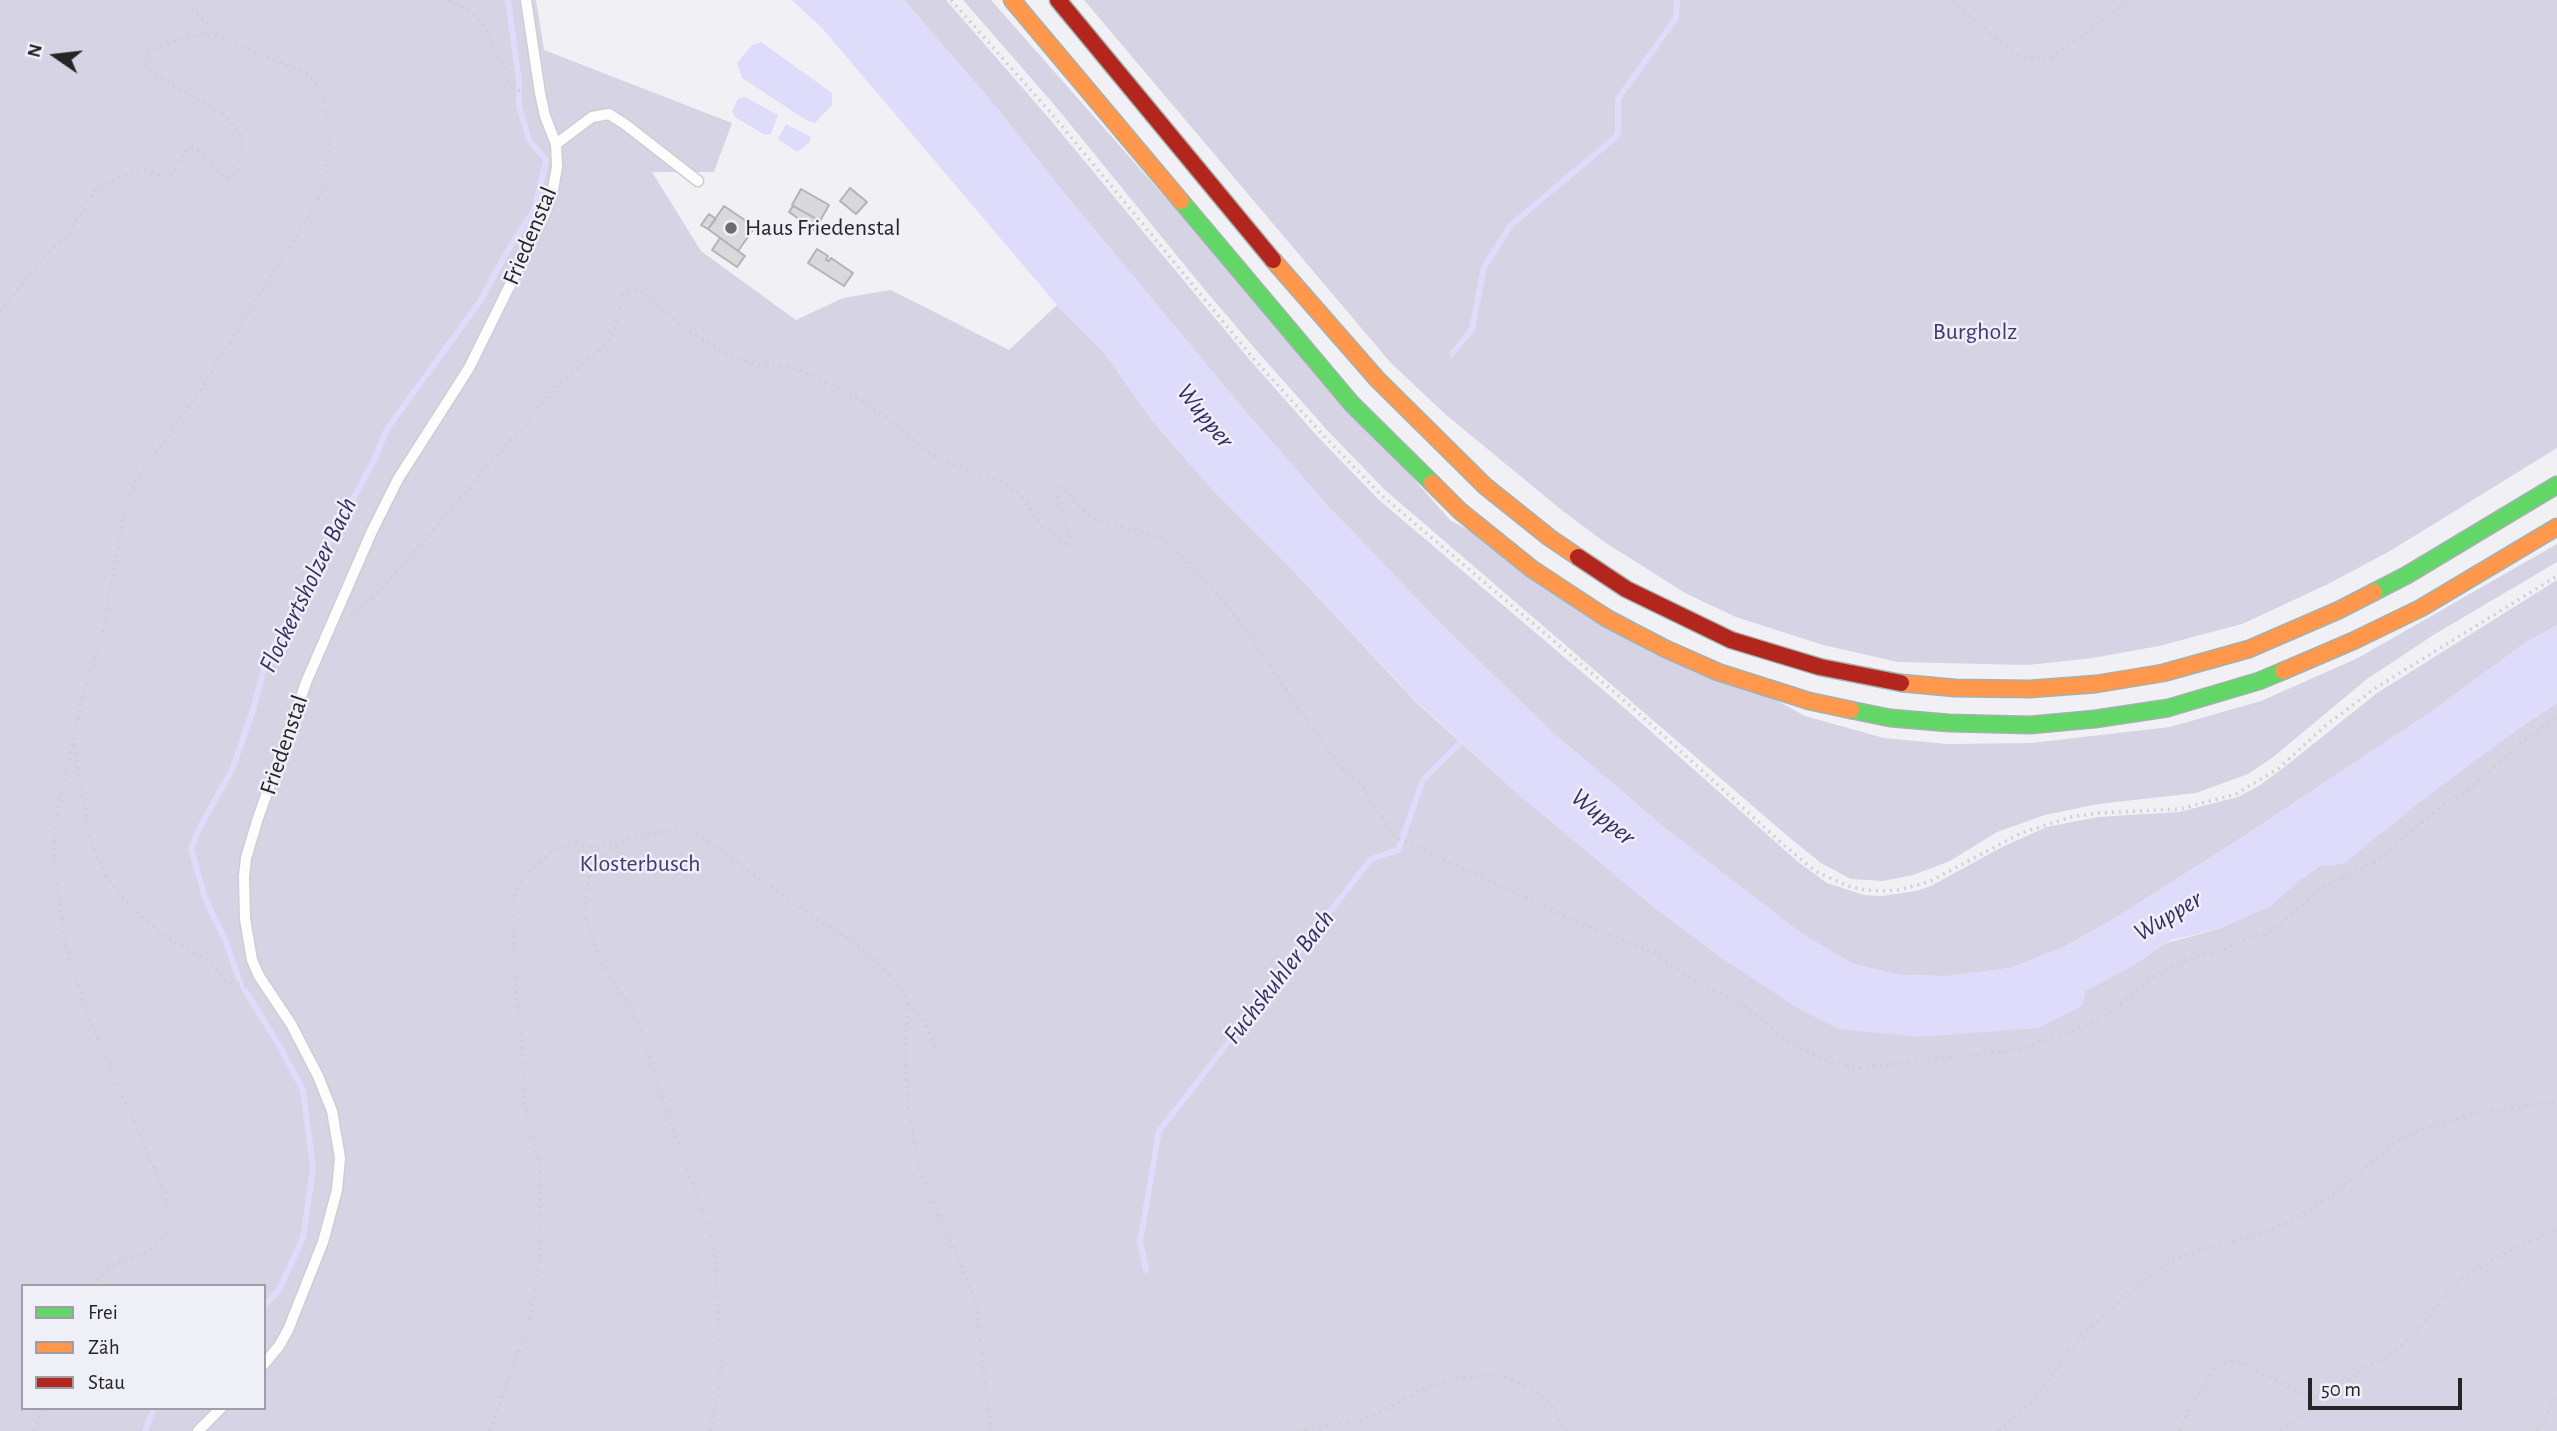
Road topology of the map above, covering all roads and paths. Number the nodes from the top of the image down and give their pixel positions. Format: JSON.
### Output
{"nodes":[{"id":1,"x":182,"y":0,"type":"edge"},
{"id":2,"x":449,"y":0,"type":"edge"},
{"id":3,"x":526,"y":0,"type":"edge"},
{"id":4,"x":951,"y":0,"type":"edge"},
{"id":5,"x":1012,"y":0,"type":"edge"},
{"id":6,"x":1058,"y":0,"type":"edge"},
{"id":7,"x":1954,"y":0,"type":"edge"},
{"id":8,"x":2130,"y":0,"type":"edge"},
{"id":9,"x":222,"y":36,"type":"junction"},
{"id":10,"x":526,"y":94,"type":"dead end"},
{"id":11,"x":556,"y":145,"type":"junction"},
{"id":12,"x":698,"y":181,"type":"dead end"},
{"id":13,"x":0,"y":313,"type":"edge"},
{"id":14,"x":2557,"y":485,"type":"edge"},
{"id":15,"x":2557,"y":527,"type":"edge"},
{"id":16,"x":2557,"y":576,"type":"edge"},
{"id":17,"x":328,"y":628,"type":"junction"},
{"id":18,"x":2557,"y":717,"type":"edge"},
{"id":19,"x":74,"y":742,"type":"junction"},
{"id":20,"x":617,"y":844,"type":"junction"},
{"id":21,"x":248,"y":986,"type":"dead end"},
{"id":22,"x":908,"y":1001,"type":"junction"},
{"id":23,"x":935,"y":1047,"type":"dead end"},
{"id":24,"x":2557,"y":1101,"type":"edge"},
{"id":25,"x":2557,"y":1228,"type":"edge"},
{"id":26,"x":95,"y":1284,"type":"edge"},
{"id":27,"x":266,"y":1361,"type":"edge"},
{"id":28,"x":2557,"y":1396,"type":"edge"},
{"id":29,"x":2319,"y":1403,"type":"junction"},
{"id":30,"x":42,"y":1410,"type":"edge"},
{"id":31,"x":219,"y":1410,"type":"edge"},
{"id":32,"x":34,"y":1431,"type":"edge"},
{"id":33,"x":198,"y":1431,"type":"edge"},
{"id":34,"x":491,"y":1431,"type":"edge"},
{"id":35,"x":710,"y":1431,"type":"edge"},
{"id":36,"x":990,"y":1431,"type":"edge"},
{"id":37,"x":1298,"y":1431,"type":"edge"},
{"id":38,"x":1566,"y":1431,"type":"edge"},
{"id":39,"x":1999,"y":1431,"type":"edge"},
{"id":40,"x":2180,"y":1431,"type":"edge"},
{"id":41,"x":2281,"y":1431,"type":"edge"},
{"id":42,"x":2537,"y":1431,"type":"edge"}],
"edges":[{"from":1,"to":9,"type":"path"},
{"from":2,"to":10,"type":"path"},
{"from":3,"to":11,"type":"lane","name":"Friedenstal"},
{"from":4,"to":16,"type":"path"},
{"from":5,"to":15,"type":"highway"},
{"from":6,"to":14,"type":"highway"},
{"from":7,"to":8,"type":"path"},
{"from":9,"to":13,"type":"path"},
{"from":9,"to":19,"type":"path"},
{"from":11,"to":12,"type":"lane"},
{"from":11,"to":17,"type":"lane","name":"Friedenstal"},
{"from":17,"to":18,"type":"path"},
{"from":17,"to":27,"type":"lane","name":"Friedenstal"},
{"from":19,"to":21,"type":"path"},
{"from":19,"to":26,"type":"path"},
{"from":20,"to":22,"type":"path"},
{"from":20,"to":34,"type":"path"},
{"from":20,"to":35,"type":"path"},
{"from":22,"to":23,"type":"path"},
{"from":22,"to":36,"type":"path"},
{"from":24,"to":39,"type":"path"},
{"from":25,"to":29,"type":"path"},
{"from":28,"to":42,"type":"path"},
{"from":29,"to":40,"type":"path"},
{"from":29,"to":41,"type":"path"},
{"from":30,"to":32,"type":"path"},
{"from":31,"to":33,"type":"lane"},
{"from":37,"to":38,"type":"path"}]}
